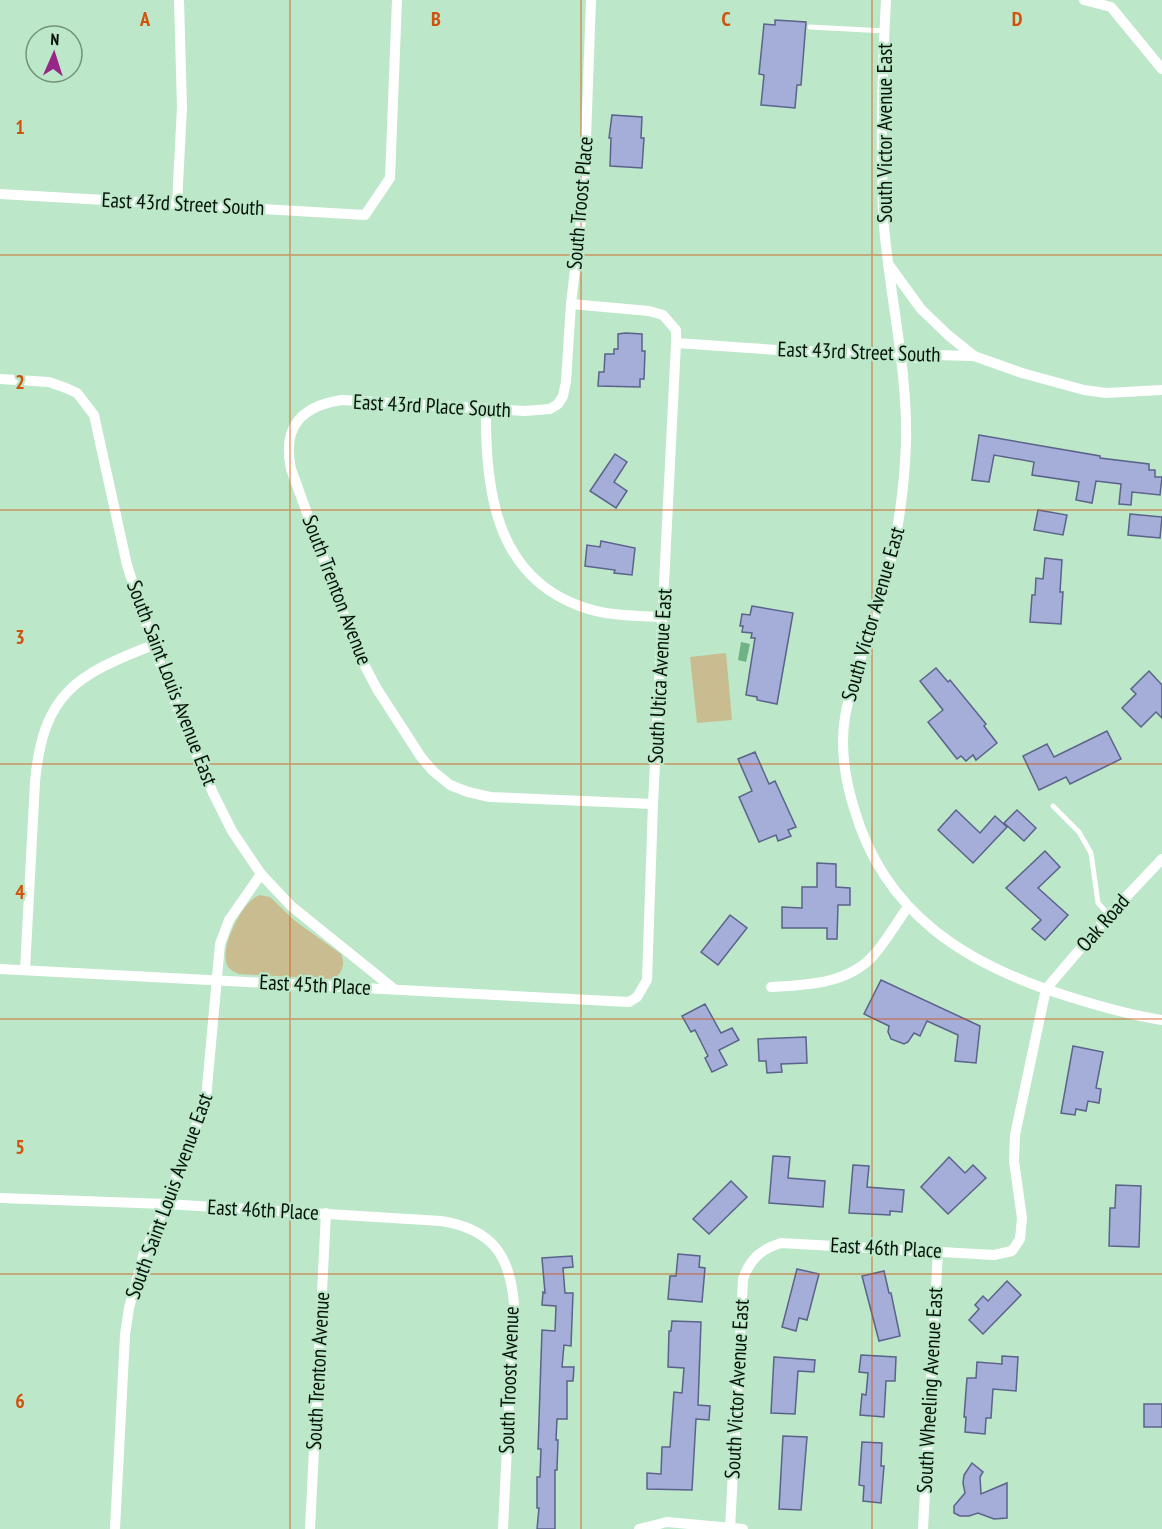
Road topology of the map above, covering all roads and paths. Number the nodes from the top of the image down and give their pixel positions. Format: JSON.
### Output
{"nodes":[{"id":1,"x":179,"y":0,"type":"edge"},
{"id":2,"x":397,"y":0,"type":"edge"},
{"id":3,"x":591,"y":0,"type":"edge"},
{"id":4,"x":886,"y":0,"type":"edge"},
{"id":5,"x":1084,"y":0,"type":"edge"},
{"id":6,"x":810,"y":27,"type":"dead end"},
{"id":7,"x":885,"y":31,"type":"junction"},
{"id":8,"x":1162,"y":69,"type":"edge"},
{"id":9,"x":0,"y":194,"type":"edge"},
{"id":10,"x":177,"y":204,"type":"junction"},
{"id":11,"x":889,"y":264,"type":"junction"},
{"id":12,"x":571,"y":304,"type":"junction"},
{"id":13,"x":676,"y":343,"type":"junction"},
{"id":14,"x":974,"y":356,"type":"junction"},
{"id":15,"x":900,"y":357,"type":"junction"},
{"id":16,"x":0,"y":379,"type":"edge"},
{"id":17,"x":1162,"y":390,"type":"edge"},
{"id":18,"x":558,"y":404,"type":"joint"},
{"id":19,"x":486,"y":408,"type":"junction"},
{"id":20,"x":306,"y":412,"type":"joint"},
{"id":21,"x":663,"y":617,"type":"junction"},
{"id":22,"x":153,"y":645,"type":"junction"},
{"id":23,"x":653,"y":804,"type":"junction"},
{"id":24,"x":1053,"y":806,"type":"dead end"},
{"id":25,"x":1162,"y":859,"type":"edge"},
{"id":26,"x":261,"y":874,"type":"junction"},
{"id":27,"x":908,"y":907,"type":"junction"},
{"id":28,"x":1108,"y":915,"type":"junction"},
{"id":29,"x":0,"y":969,"type":"edge"},
{"id":30,"x":25,"y":970,"type":"junction"},
{"id":31,"x":216,"y":980,"type":"junction"},
{"id":32,"x":771,"y":987,"type":"dead end"},
{"id":33,"x":394,"y":989,"type":"junction"},
{"id":34,"x":1046,"y":989,"type":"junction"},
{"id":35,"x":629,"y":1002,"type":"joint"},
{"id":36,"x":1162,"y":1020,"type":"edge"},
{"id":37,"x":0,"y":1198,"type":"edge"},
{"id":38,"x":166,"y":1204,"type":"junction"},
{"id":39,"x":326,"y":1213,"type":"junction"},
{"id":40,"x":487,"y":1237,"type":"joint"},
{"id":41,"x":938,"y":1251,"type":"junction"},
{"id":42,"x":758,"y":1254,"type":"joint"},
{"id":43,"x":115,"y":1529,"type":"edge"},
{"id":44,"x":310,"y":1529,"type":"edge"},
{"id":45,"x":503,"y":1529,"type":"edge"},
{"id":46,"x":639,"y":1529,"type":"edge"},
{"id":47,"x":730,"y":1529,"type":"edge"},
{"id":48,"x":743,"y":1529,"type":"edge"},
{"id":49,"x":922,"y":1529,"type":"edge"}],
"edges":[{"from":1,"to":10,"type":"street"},
{"from":2,"to":10,"type":"street","name":"East 43rd Street South"},
{"from":3,"to":12,"type":"street","name":"South Troost Place"},
{"from":4,"to":7,"type":"street","name":"South Victor Avenue East"},
{"from":5,"to":8,"type":"street"},
{"from":6,"to":7,"type":"lane"},
{"from":7,"to":11,"type":"street","name":"South Victor Avenue East"},
{"from":9,"to":10,"type":"street","name":"East 43rd Street South"},
{"from":11,"to":14,"type":"street"},
{"from":11,"to":15,"type":"street","name":"South Victor Avenue East"},
{"from":12,"to":13,"type":"street"},
{"from":12,"to":18,"type":"street","name":"South Troost Place"},
{"from":13,"to":15,"type":"street","name":"East 43rd Street South"},
{"from":13,"to":21,"type":"street","name":"South Utica Avenue East"},
{"from":14,"to":15,"type":"street","name":"East 43rd Street South"},
{"from":14,"to":17,"type":"street","name":"East 43rd Street South"},
{"from":15,"to":27,"type":"street","name":"South Victor Avenue East"},
{"from":16,"to":22,"type":"street","name":"South Saint Louis Avenue East"},
{"from":18,"to":19,"type":"street","name":"East 43rd Place South"},
{"from":19,"to":20,"type":"street","name":"East 43rd Place South"},
{"from":19,"to":21,"type":"street"},
{"from":20,"to":23,"type":"street","name":"South Trenton Avenue"},
{"from":21,"to":23,"type":"street","name":"South Utica Avenue East"},
{"from":22,"to":26,"type":"street","name":"South Saint Louis Avenue East"},
{"from":22,"to":30,"type":"street"},
{"from":23,"to":35,"type":"street","name":"South Utica Avenue East"},
{"from":24,"to":28,"type":"lane"},
{"from":25,"to":28,"type":"street","name":"Oak Road"},
{"from":26,"to":31,"type":"street","name":"South Saint Louis Avenue East"},
{"from":26,"to":33,"type":"street","name":"South Saint Louis Avenue East"},
{"from":27,"to":32,"type":"street"},
{"from":27,"to":34,"type":"street","name":"South Victor Avenue East"},
{"from":28,"to":34,"type":"street","name":"Oak Road"},
{"from":29,"to":30,"type":"street","name":"East 45th Place"},
{"from":30,"to":31,"type":"street","name":"East 45th Place"},
{"from":31,"to":33,"type":"street","name":"East 45th Place"},
{"from":31,"to":38,"type":"street","name":"South Saint Louis Avenue East"},
{"from":33,"to":35,"type":"street","name":"East 45th Place"},
{"from":34,"to":36,"type":"street"},
{"from":34,"to":41,"type":"street","name":"East 46th Place"},
{"from":37,"to":38,"type":"street","name":"East 46th Place"},
{"from":38,"to":39,"type":"street","name":"East 46th Place"},
{"from":38,"to":43,"type":"street","name":"South Saint Louis Avenue East"},
{"from":39,"to":40,"type":"street","name":"East 46th Place"},
{"from":39,"to":44,"type":"street","name":"South Trenton Avenue"},
{"from":40,"to":45,"type":"street","name":"South Troost Avenue"},
{"from":41,"to":42,"type":"street","name":"East 46th Place"},
{"from":41,"to":49,"type":"street","name":"South Wheeling Avenue East"},
{"from":42,"to":47,"type":"street","name":"South Victor Avenue East"},
{"from":46,"to":47,"type":"street"},
{"from":47,"to":48,"type":"street"}]}
